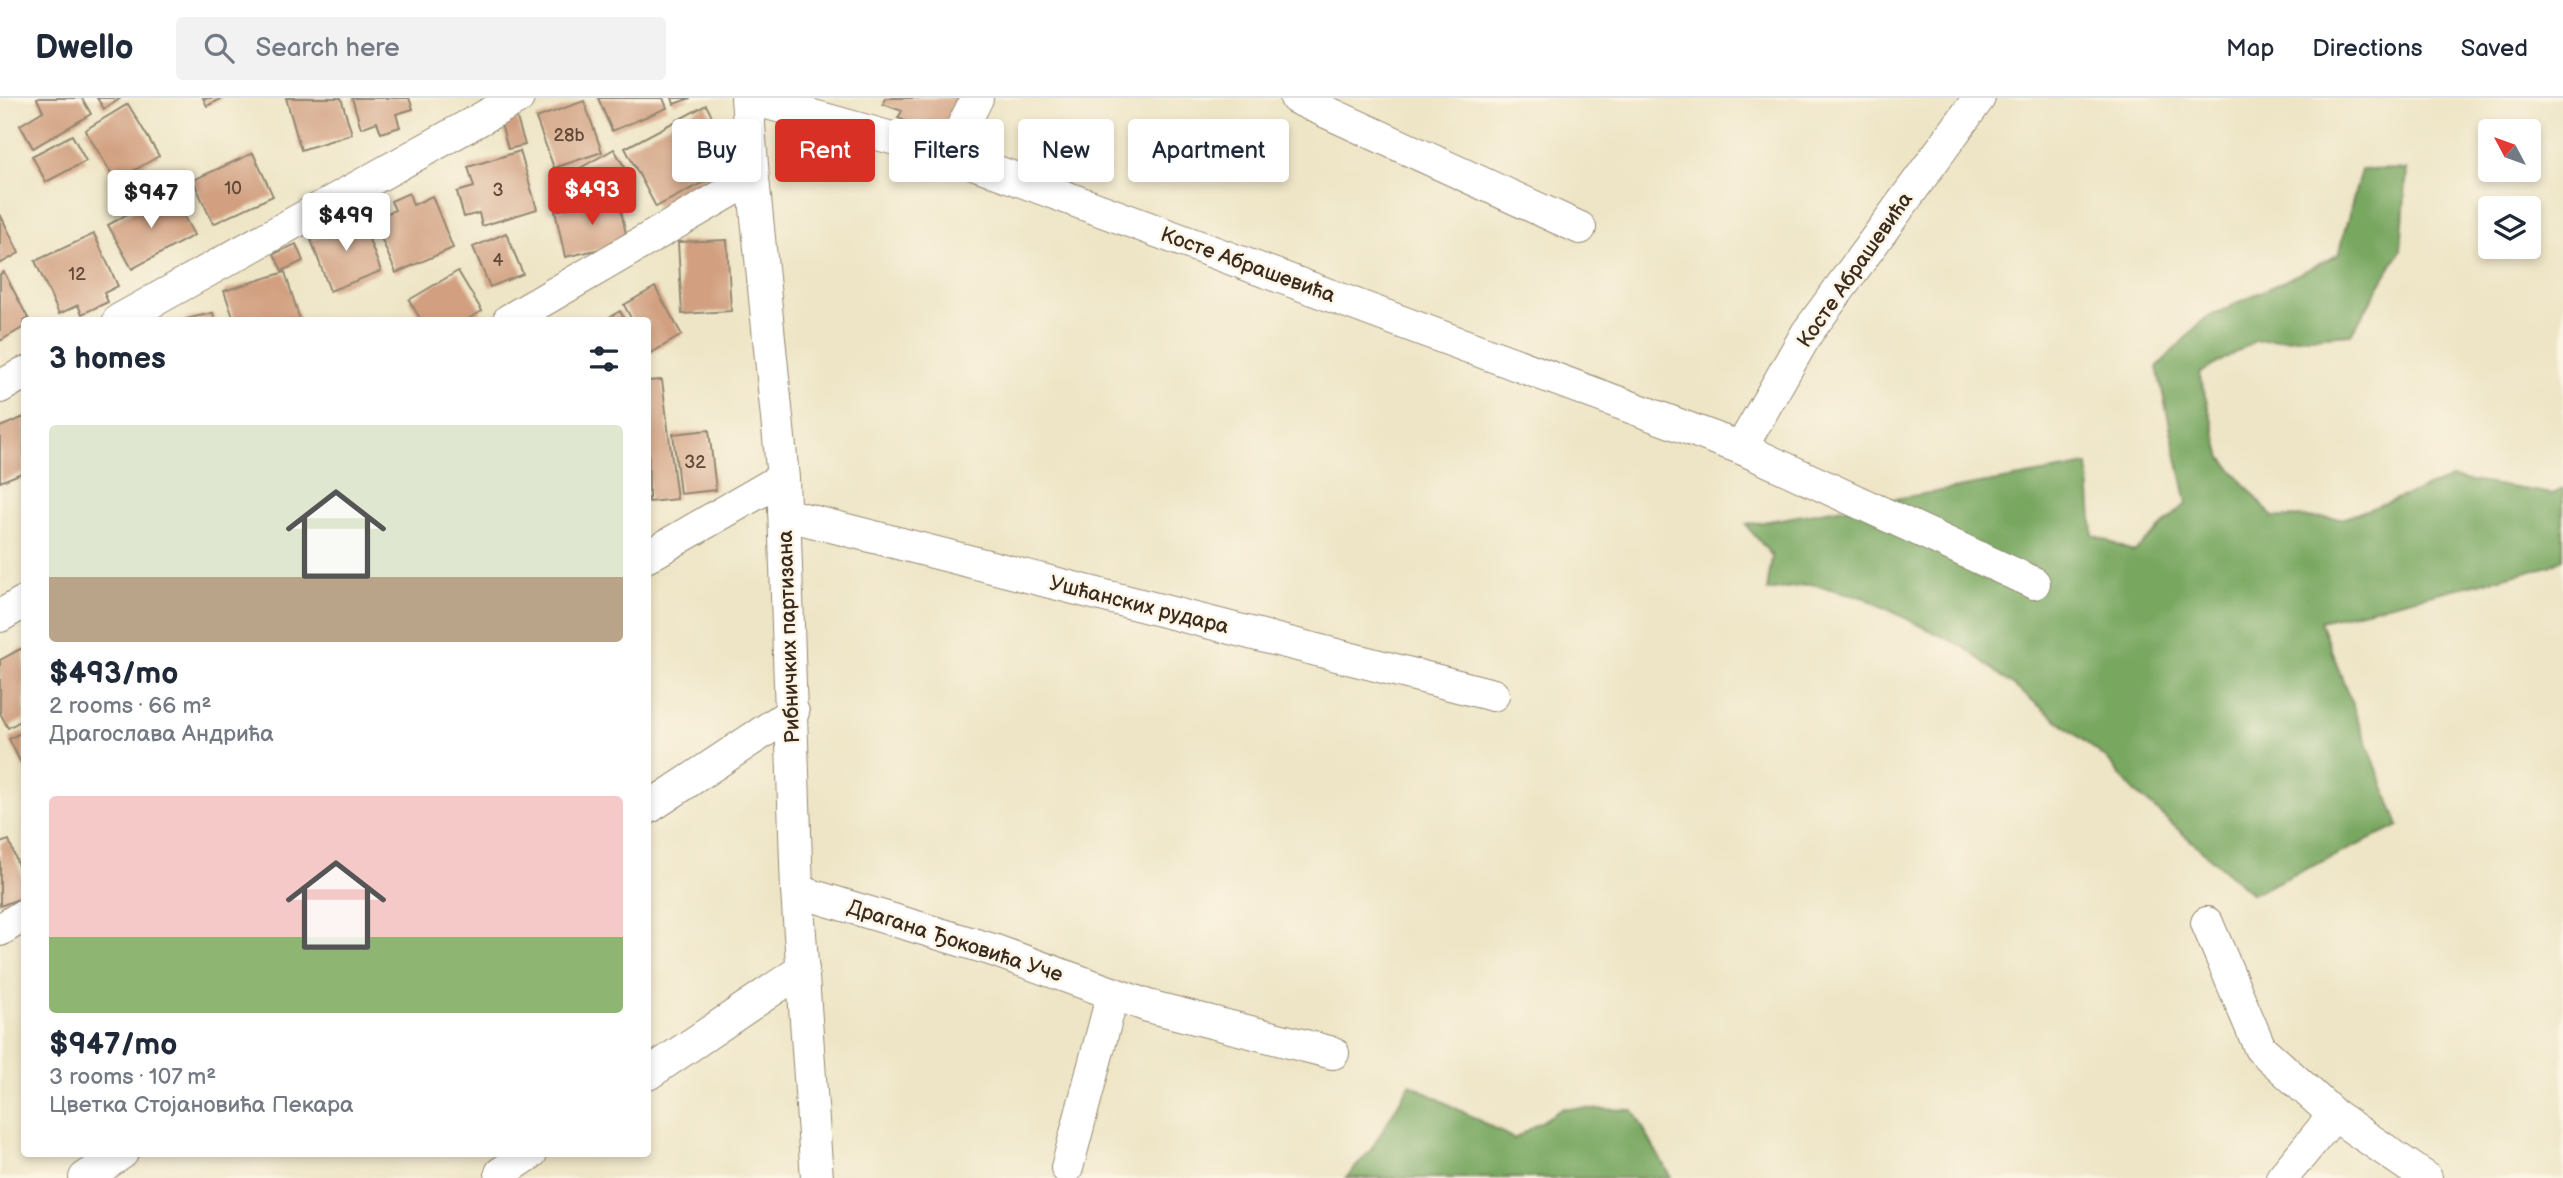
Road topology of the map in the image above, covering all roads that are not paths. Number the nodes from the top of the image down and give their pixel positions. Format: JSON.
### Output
{"nodes":[{"id":1,"x":518,"y":98,"type":"edge"},
{"id":2,"x":748,"y":98,"type":"edge"},
{"id":3,"x":977,"y":98,"type":"edge"},
{"id":4,"x":1296,"y":98,"type":"edge"},
{"id":5,"x":1979,"y":98,"type":"edge"},
{"id":6,"x":749,"y":119,"type":"edge"},
{"id":7,"x":966,"y":119,"type":"edge"},
{"id":8,"x":889,"y":137,"type":"edge"},
{"id":9,"x":1004,"y":174,"type":"edge"},
{"id":10,"x":746,"y":182,"type":"edge"},
{"id":11,"x":753,"y":182,"type":"edge"},
{"id":12,"x":1580,"y":228,"type":"dead end"},
{"id":13,"x":124,"y":317,"type":"edge"},
{"id":14,"x":514,"y":317,"type":"edge"},
{"id":15,"x":21,"y":375,"type":"edge"},
{"id":16,"x":0,"y":387,"type":"edge"},
{"id":17,"x":1741,"y":448,"type":"junction"},
{"id":18,"x":783,"y":478,"type":"junction"},
{"id":19,"x":784,"y":514,"type":"junction"},
{"id":20,"x":651,"y":554,"type":"edge"},
{"id":21,"x":2034,"y":583,"type":"dead end"},
{"id":22,"x":21,"y":604,"type":"edge"},
{"id":23,"x":0,"y":616,"type":"edge"},
{"id":24,"x":1493,"y":695,"type":"dead end"},
{"id":25,"x":793,"y":712,"type":"junction"},
{"id":26,"x":651,"y":806,"type":"edge"},
{"id":27,"x":797,"y":891,"type":"junction"},
{"id":28,"x":21,"y":917,"type":"edge"},
{"id":29,"x":2207,"y":923,"type":"dead end"},
{"id":30,"x":0,"y":929,"type":"edge"},
{"id":31,"x":803,"y":970,"type":"junction"},
{"id":32,"x":1113,"y":993,"type":"junction"},
{"id":33,"x":1333,"y":1053,"type":"dead end"},
{"id":34,"x":651,"y":1072,"type":"edge"},
{"id":35,"x":2334,"y":1115,"type":"junction"},
{"id":36,"x":116,"y":1157,"type":"edge"},
{"id":37,"x":525,"y":1157,"type":"edge"},
{"id":38,"x":1068,"y":1168,"type":"dead end"},
{"id":39,"x":501,"y":1173,"type":"dead end"},
{"id":40,"x":85,"y":1178,"type":"edge"},
{"id":41,"x":817,"y":1178,"type":"edge"},
{"id":42,"x":2282,"y":1178,"type":"edge"},
{"id":43,"x":2426,"y":1178,"type":"edge"}],
"edges":[{"from":1,"to":13,"type":"street"},
{"from":2,"to":6,"type":"street","name":"Рибничких партизана"},
{"from":2,"to":8,"type":"street","name":"Косте Абрашевића"},
{"from":3,"to":7,"type":"street"},
{"from":4,"to":12,"type":"street"},
{"from":5,"to":17,"type":"street","name":"Косте Абрашевића"},
{"from":9,"to":17,"type":"street","name":"Косте Абрашевића"},
{"from":10,"to":14,"type":"street"},
{"from":11,"to":18,"type":"street","name":"Рибничких партизана"},
{"from":15,"to":16,"type":"street"},
{"from":17,"to":21,"type":"street","name":"Косте Абрашевића"},
{"from":18,"to":19,"type":"street","name":"Рибничких партизана"},
{"from":18,"to":20,"type":"street"},
{"from":19,"to":24,"type":"street","name":"Ушћанских рудара"},
{"from":19,"to":25,"type":"street","name":"Рибничких партизана"},
{"from":22,"to":23,"type":"street"},
{"from":25,"to":26,"type":"street"},
{"from":25,"to":27,"type":"street","name":"Рибничких партизана"},
{"from":27,"to":31,"type":"street","name":"Рибничких партизана"},
{"from":27,"to":32,"type":"street","name":"Драгана Ђоковића Уче"},
{"from":28,"to":30,"type":"street"},
{"from":29,"to":35,"type":"street"},
{"from":31,"to":34,"type":"street"},
{"from":31,"to":41,"type":"street","name":"Рибничких партизана"},
{"from":32,"to":33,"type":"street","name":"Драгана Ђоковића Уче"},
{"from":32,"to":38,"type":"street"},
{"from":35,"to":42,"type":"street"},
{"from":35,"to":43,"type":"street"},
{"from":36,"to":40,"type":"street"},
{"from":37,"to":39,"type":"street"}]}
